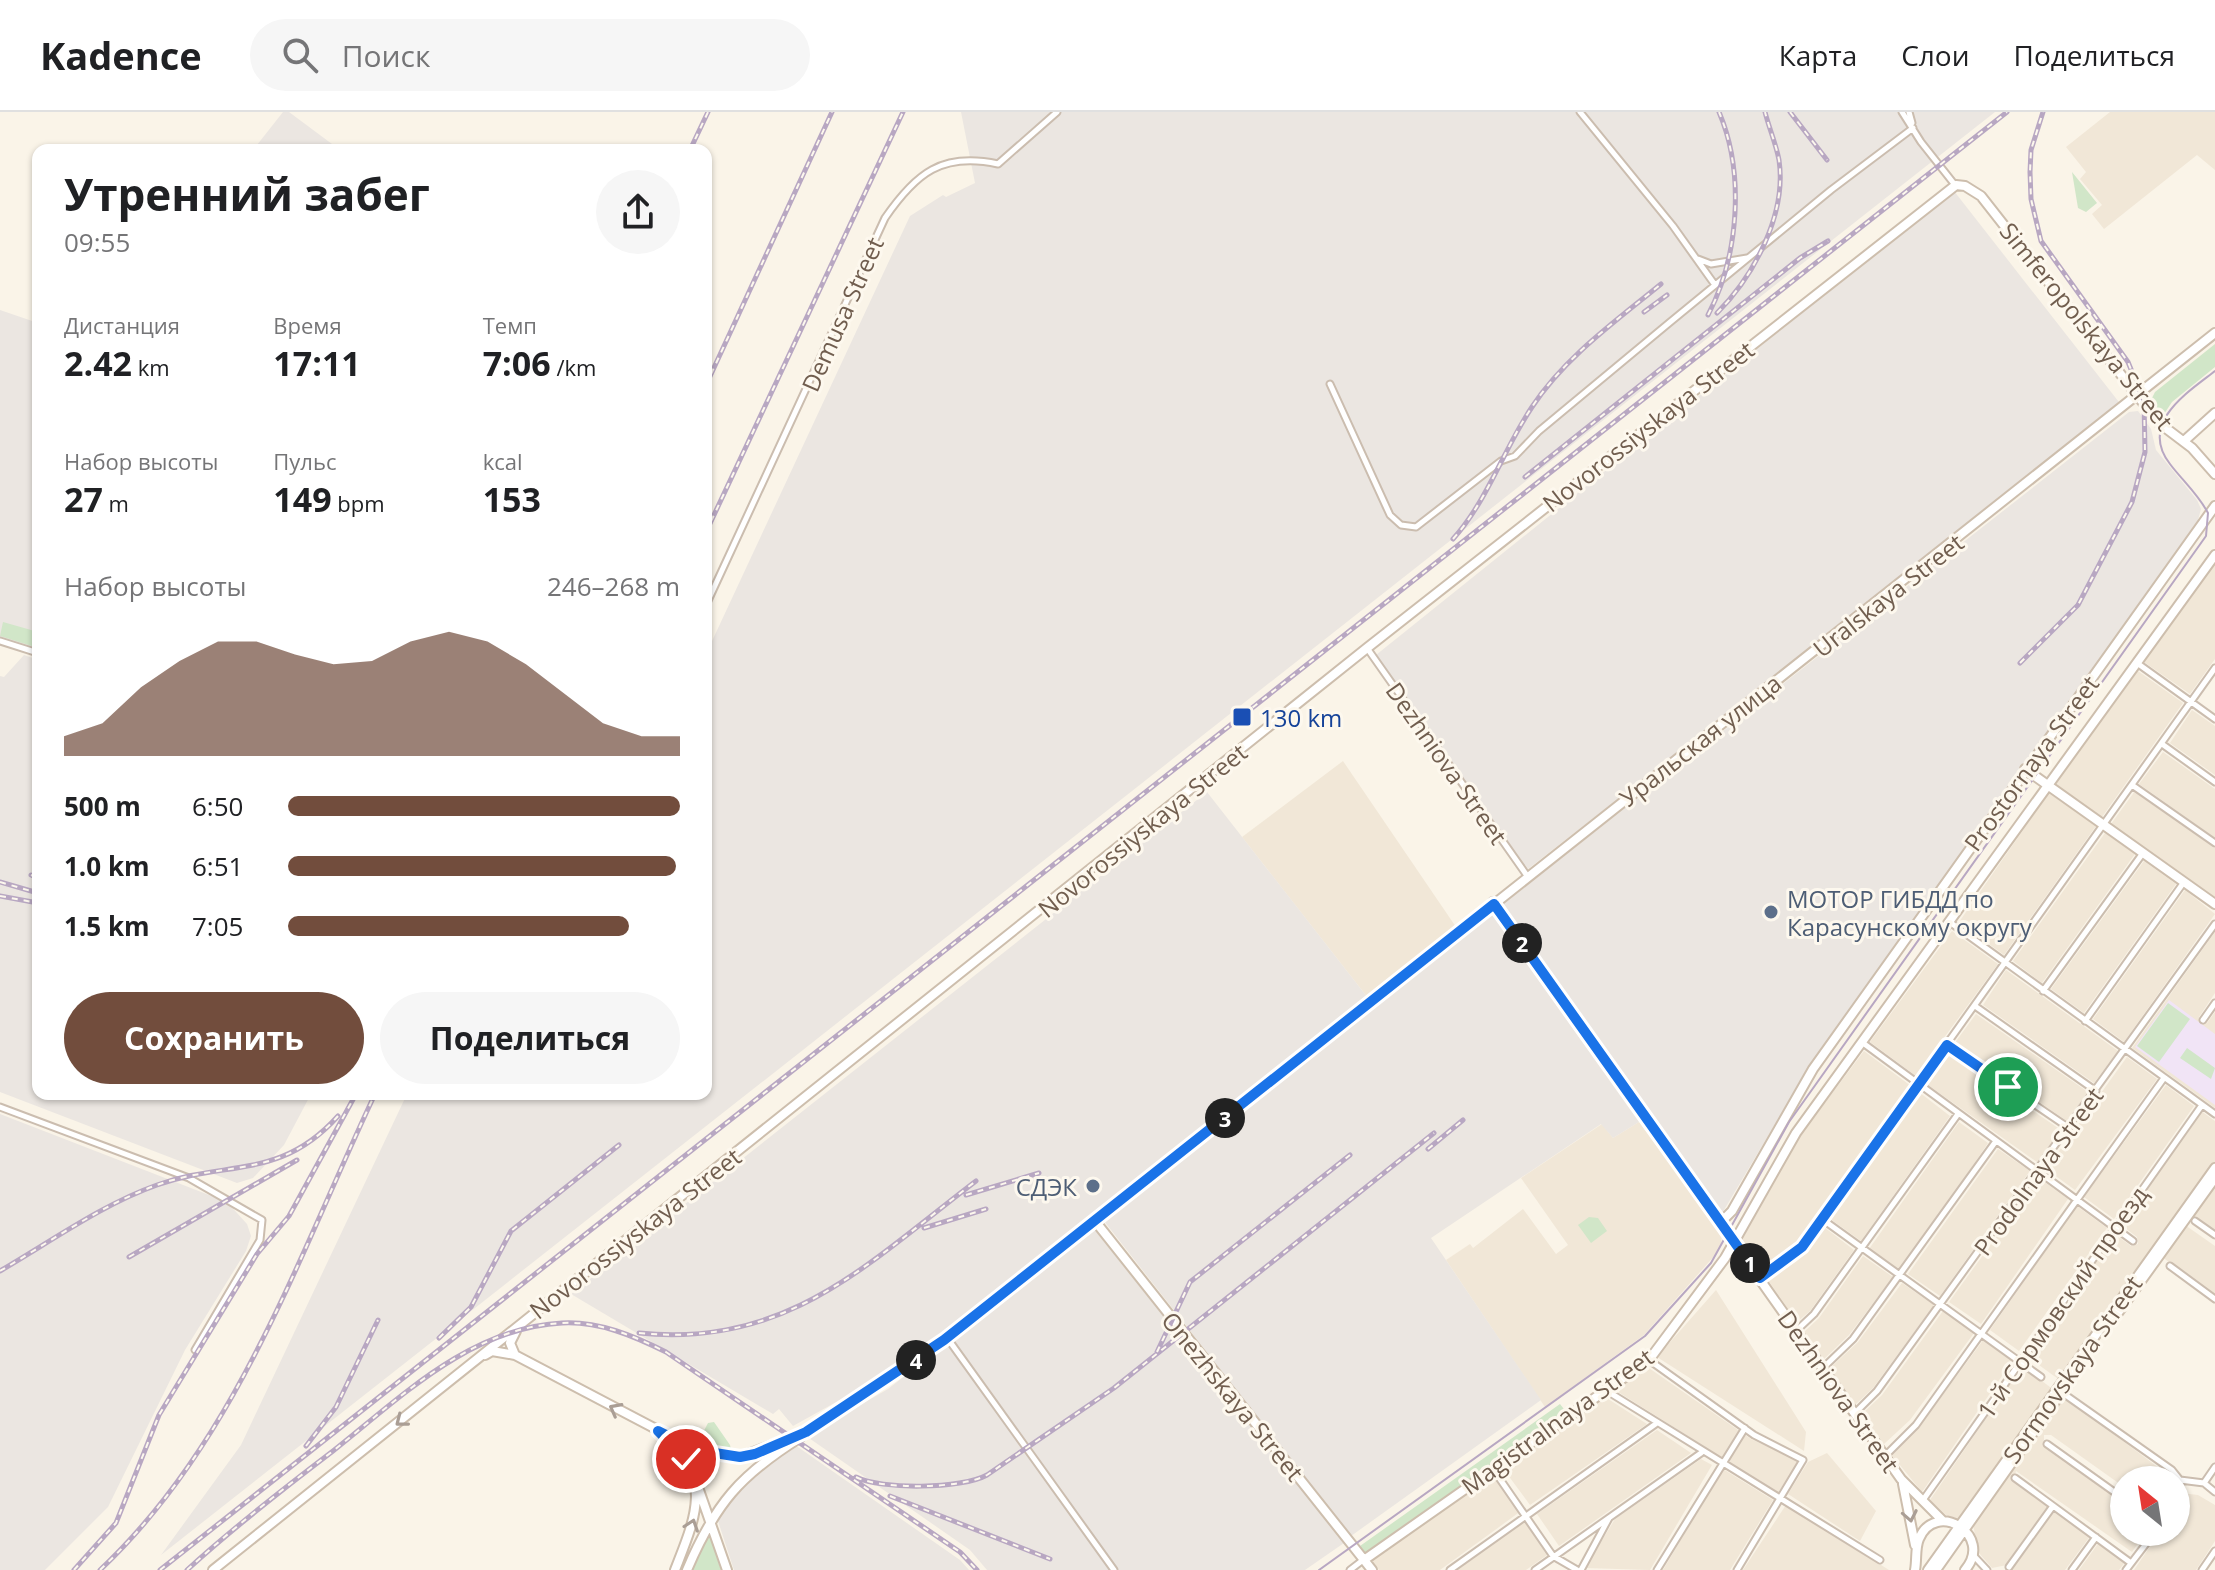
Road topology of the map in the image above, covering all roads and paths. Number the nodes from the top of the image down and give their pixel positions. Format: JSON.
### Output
{"nodes":[{"id":1,"x":1057,"y":112,"type":"edge"},
{"id":2,"x":1580,"y":112,"type":"edge"},
{"id":3,"x":1902,"y":112,"type":"edge"},
{"id":4,"x":1909,"y":112,"type":"edge"},
{"id":5,"x":1913,"y":128,"type":"junction"},
{"id":6,"x":1956,"y":185,"type":"junction"},
{"id":7,"x":1753,"y":256,"type":"junction"},
{"id":8,"x":1697,"y":259,"type":"junction"},
{"id":9,"x":1715,"y":285,"type":"junction"},
{"id":10,"x":2215,"y":335,"type":"edge"},
{"id":11,"x":1330,"y":384,"type":"dead end"},
{"id":12,"x":2140,"y":395,"type":"junction"},
{"id":13,"x":2215,"y":413,"type":"edge"},
{"id":14,"x":2184,"y":441,"type":"junction"},
{"id":15,"x":2215,"y":474,"type":"edge"},
{"id":16,"x":2215,"y":506,"type":"edge"},
{"id":17,"x":2215,"y":555,"type":"edge"},
{"id":18,"x":712,"y":592,"type":"edge"},
{"id":19,"x":0,"y":641,"type":"edge"},
{"id":20,"x":1367,"y":648,"type":"junction"},
{"id":21,"x":32,"y":651,"type":"edge"},
{"id":22,"x":2137,"y":663,"type":"junction"},
{"id":23,"x":2215,"y":668,"type":"edge"},
{"id":24,"x":2191,"y":702,"type":"junction"},
{"id":25,"x":2215,"y":719,"type":"edge"},
{"id":26,"x":2162,"y":744,"type":"junction"},
{"id":27,"x":2025,"y":769,"type":"junction"},
{"id":28,"x":2215,"y":782,"type":"edge"},
{"id":29,"x":2048,"y":785,"type":"junction"},
{"id":30,"x":2132,"y":785,"type":"junction"},
{"id":31,"x":2103,"y":825,"type":"junction"},
{"id":32,"x":2215,"y":843,"type":"edge"},
{"id":33,"x":2143,"y":853,"type":"junction"},
{"id":34,"x":1528,"y":877,"type":"junction"},
{"id":35,"x":2184,"y":882,"type":"junction"},
{"id":36,"x":1494,"y":903,"type":"junction"},
{"id":37,"x":2215,"y":904,"type":"edge"},
{"id":38,"x":1951,"y":923,"type":"junction"},
{"id":39,"x":2215,"y":924,"type":"edge"},
{"id":40,"x":2005,"y":963,"type":"junction"},
{"id":41,"x":2043,"y":991,"type":"junction"},
{"id":42,"x":2215,"y":1003,"type":"edge"},
{"id":43,"x":1975,"y":1006,"type":"junction"},
{"id":44,"x":2203,"y":1020,"type":"dead end"},
{"id":45,"x":2085,"y":1021,"type":"junction"},
{"id":46,"x":1863,"y":1043,"type":"junction"},
{"id":47,"x":1947,"y":1045,"type":"junction"},
{"id":48,"x":2125,"y":1049,"type":"junction"},
{"id":49,"x":2164,"y":1078,"type":"junction"},
{"id":50,"x":1917,"y":1084,"type":"junction"},
{"id":51,"x":2096,"y":1091,"type":"junction"},
{"id":52,"x":2202,"y":1105,"type":"junction"},
{"id":53,"x":0,"y":1107,"type":"edge"},
{"id":54,"x":1958,"y":1114,"type":"junction"},
{"id":55,"x":2215,"y":1114,"type":"edge"},
{"id":56,"x":2069,"y":1128,"type":"junction"},
{"id":57,"x":1996,"y":1141,"type":"junction"},
{"id":58,"x":2215,"y":1168,"type":"edge"},
{"id":59,"x":2038,"y":1170,"type":"junction"},
{"id":60,"x":2215,"y":1178,"type":"edge"},
{"id":61,"x":2078,"y":1199,"type":"junction"},
{"id":62,"x":1822,"y":1219,"type":"junction"},
{"id":63,"x":2195,"y":1221,"type":"dead end"},
{"id":64,"x":1096,"y":1222,"type":"junction"},
{"id":65,"x":1720,"y":1223,"type":"junction"},
{"id":66,"x":2115,"y":1227,"type":"junction"},
{"id":67,"x":2215,"y":1235,"type":"edge"},
{"id":68,"x":1734,"y":1241,"type":"junction"},
{"id":69,"x":2133,"y":1241,"type":"dead end"},
{"id":70,"x":1862,"y":1248,"type":"junction"},
{"id":71,"x":2170,"y":1266,"type":"dead end"},
{"id":72,"x":1760,"y":1278,"type":"junction"},
{"id":73,"x":1899,"y":1278,"type":"junction"},
{"id":74,"x":2215,"y":1299,"type":"edge"},
{"id":75,"x":1939,"y":1307,"type":"junction"},
{"id":76,"x":531,"y":1314,"type":"junction"},
{"id":77,"x":1796,"y":1331,"type":"junction"},
{"id":78,"x":1981,"y":1335,"type":"junction"},
{"id":79,"x":948,"y":1338,"type":"junction"},
{"id":80,"x":195,"y":1350,"type":"dead end"},
{"id":81,"x":515,"y":1355,"type":"junction"},
{"id":82,"x":1649,"y":1360,"type":"junction"},
{"id":83,"x":2019,"y":1362,"type":"junction"},
{"id":84,"x":1822,"y":1368,"type":"junction"},
{"id":85,"x":462,"y":1372,"type":"junction"},
{"id":86,"x":2041,"y":1377,"type":"dead end"},
{"id":87,"x":2060,"y":1390,"type":"junction"},
{"id":88,"x":1607,"y":1391,"type":"junction"},
{"id":89,"x":844,"y":1409,"type":"junction"},
{"id":90,"x":1854,"y":1414,"type":"junction"},
{"id":91,"x":1657,"y":1423,"type":"junction"},
{"id":92,"x":1745,"y":1428,"type":"junction"},
{"id":93,"x":658,"y":1431,"type":"junction"},
{"id":94,"x":2047,"y":1444,"type":"dead end"},
{"id":95,"x":1701,"y":1453,"type":"junction"},
{"id":96,"x":1885,"y":1456,"type":"junction"},
{"id":97,"x":740,"y":1457,"type":"junction"},
{"id":98,"x":1720,"y":1463,"type":"junction"},
{"id":99,"x":2166,"y":1466,"type":"edge"},
{"id":100,"x":2215,"y":1467,"type":"edge"},
{"id":101,"x":1492,"y":1468,"type":"junction"},
{"id":102,"x":750,"y":1471,"type":"junction"},
{"id":103,"x":2015,"y":1478,"type":"dead end"},
{"id":104,"x":694,"y":1479,"type":"junction"},
{"id":105,"x":1901,"y":1479,"type":"junction"},
{"id":106,"x":2190,"y":1481,"type":"edge"},
{"id":107,"x":2204,"y":1483,"type":"junction"},
{"id":108,"x":2110,"y":1489,"type":"edge"},
{"id":109,"x":2215,"y":1492,"type":"edge"},
{"id":110,"x":1780,"y":1499,"type":"junction"},
{"id":111,"x":1922,"y":1501,"type":"junction"},
{"id":112,"x":2053,"y":1506,"type":"junction"},
{"id":113,"x":1526,"y":1515,"type":"junction"},
{"id":114,"x":1611,"y":1515,"type":"junction"},
{"id":115,"x":711,"y":1520,"type":"junction"},
{"id":116,"x":1943,"y":1521,"type":"junction"},
{"id":117,"x":1963,"y":1527,"type":"junction"},
{"id":118,"x":2096,"y":1537,"type":"junction"},
{"id":119,"x":2144,"y":1546,"type":"edge"},
{"id":120,"x":2215,"y":1551,"type":"edge"},
{"id":121,"x":1917,"y":1554,"type":"junction"},
{"id":122,"x":1973,"y":1555,"type":"junction"},
{"id":123,"x":1553,"y":1556,"type":"junction"},
{"id":124,"x":1364,"y":1560,"type":"junction"},
{"id":125,"x":1880,"y":1560,"type":"dead end"},
{"id":126,"x":2131,"y":1563,"type":"junction"},
{"id":127,"x":2009,"y":1567,"type":"dead end"},
{"id":128,"x":213,"y":1570,"type":"edge"},
{"id":129,"x":675,"y":1570,"type":"edge"},
{"id":130,"x":687,"y":1570,"type":"edge"},
{"id":131,"x":727,"y":1570,"type":"edge"},
{"id":132,"x":1114,"y":1570,"type":"edge"},
{"id":133,"x":1350,"y":1570,"type":"edge"},
{"id":134,"x":1372,"y":1570,"type":"edge"},
{"id":135,"x":1450,"y":1570,"type":"edge"},
{"id":136,"x":1535,"y":1570,"type":"edge"},
{"id":137,"x":1579,"y":1570,"type":"edge"},
{"id":138,"x":1657,"y":1570,"type":"edge"},
{"id":139,"x":1737,"y":1570,"type":"edge"},
{"id":140,"x":1915,"y":1570,"type":"edge"},
{"id":141,"x":1927,"y":1570,"type":"edge"},
{"id":142,"x":1936,"y":1570,"type":"edge"},
{"id":143,"x":1965,"y":1570,"type":"edge"},
{"id":144,"x":1987,"y":1570,"type":"edge"},
{"id":145,"x":2072,"y":1570,"type":"edge"},
{"id":146,"x":2126,"y":1570,"type":"edge"},
{"id":147,"x":2202,"y":1570,"type":"edge"}],
"edges":[{"from":1,"to":18,"type":"street","name":"Demusa Street"},
{"from":2,"to":8,"type":"street"},
{"from":3,"to":5,"type":"street"},
{"from":4,"to":5,"type":"street"},
{"from":5,"to":6,"type":"street"},
{"from":5,"to":7,"type":"street"},
{"from":6,"to":12,"type":"street","name":"Simferopolskaya Street"},
{"from":6,"to":20,"type":"street","name":"Novorossiyskaya Street"},
{"from":7,"to":8,"type":"street"},
{"from":7,"to":9,"type":"street"},
{"from":8,"to":9,"type":"street"},
{"from":9,"to":11,"type":"street"},
{"from":10,"to":12,"type":"street","name":"Uralskaya Street"},
{"from":12,"to":14,"type":"street","name":"Simferopolskaya Street"},
{"from":12,"to":34,"type":"street","name":"Uralskaya Street"},
{"from":13,"to":14,"type":"street"},
{"from":14,"to":15,"type":"street","name":"Simferopolskaya Street"},
{"from":16,"to":27,"type":"street","name":"Prostornaya Street"},
{"from":17,"to":22,"type":"street","name":"Prostornaya Street"},
{"from":19,"to":21,"type":"street"},
{"from":20,"to":34,"type":"street","name":"Dezhniova Street"},
{"from":20,"to":76,"type":"street","name":"Novorossiyskaya Street"},
{"from":22,"to":24,"type":"street"},
{"from":22,"to":29,"type":"street","name":"Prostornaya Street"},
{"from":23,"to":24,"type":"street"},
{"from":24,"to":25,"type":"street"},
{"from":24,"to":26,"type":"street"},
{"from":26,"to":28,"type":"street"},
{"from":26,"to":30,"type":"street"},
{"from":27,"to":29,"type":"street"},
{"from":27,"to":65,"type":"street","name":"Prostornaya Street"},
{"from":29,"to":31,"type":"street"},
{"from":29,"to":38,"type":"street","name":"Prostornaya Street"},
{"from":30,"to":31,"type":"street"},
{"from":30,"to":32,"type":"street"},
{"from":31,"to":33,"type":"street"},
{"from":31,"to":40,"type":"street"},
{"from":33,"to":35,"type":"street"},
{"from":33,"to":41,"type":"street"},
{"from":34,"to":36,"type":"street","name":"Uralskaya Street"},
{"from":35,"to":37,"type":"street"},
{"from":35,"to":45,"type":"street"},
{"from":36,"to":64,"type":"street","name":"Uralskaya Street"},
{"from":36,"to":65,"type":"street","name":"Dezhniova Street"},
{"from":38,"to":40,"type":"street"},
{"from":38,"to":46,"type":"street","name":"Prostornaya Street"},
{"from":39,"to":48,"type":"street","name":"Prodolnaya Street"},
{"from":40,"to":41,"type":"street"},
{"from":40,"to":43,"type":"street"},
{"from":41,"to":45,"type":"street"},
{"from":42,"to":44,"type":"street"},
{"from":43,"to":47,"type":"street"},
{"from":43,"to":51,"type":"street"},
{"from":45,"to":48,"type":"street"},
{"from":46,"to":50,"type":"street"},
{"from":46,"to":68,"type":"street","name":"Prostornaya Street"},
{"from":47,"to":50,"type":"street"},
{"from":47,"to":56,"type":"street"},
{"from":48,"to":49,"type":"street"},
{"from":48,"to":51,"type":"street","name":"Prodolnaya Street"},
{"from":49,"to":52,"type":"street"},
{"from":49,"to":61,"type":"street"},
{"from":50,"to":54,"type":"street"},
{"from":50,"to":62,"type":"street"},
{"from":51,"to":56,"type":"street","name":"Prodolnaya Street"},
{"from":52,"to":55,"type":"street"},
{"from":52,"to":66,"type":"street","name":"1-й Сормовский проезд"},
{"from":53,"to":80,"type":"street"},
{"from":54,"to":57,"type":"street"},
{"from":54,"to":70,"type":"street"},
{"from":56,"to":59,"type":"street","name":"Prodolnaya Street"},
{"from":57,"to":59,"type":"street"},
{"from":57,"to":73,"type":"street"},
{"from":58,"to":87,"type":"street","name":"Sormovskaya Street"},
{"from":59,"to":61,"type":"street"},
{"from":59,"to":75,"type":"street","name":"Prodolnaya Street"},
{"from":60,"to":87,"type":"street","name":"Sormovskaya Street"},
{"from":61,"to":66,"type":"street"},
{"from":61,"to":78,"type":"street"},
{"from":62,"to":70,"type":"street"},
{"from":62,"to":72,"type":"street"},
{"from":63,"to":67,"type":"street"},
{"from":64,"to":79,"type":"street","name":"Uralskaya Street"},
{"from":64,"to":124,"type":"street","name":"Onezhskaya Street"},
{"from":65,"to":68,"type":"street","name":"Dezhniova Street"},
{"from":66,"to":69,"type":"street"},
{"from":66,"to":83,"type":"street","name":"1-й Сормовский проезд"},
{"from":68,"to":72,"type":"street","name":"Dezhniova Street"},
{"from":68,"to":82,"type":"street","name":"Magistralnaya Street"},
{"from":70,"to":73,"type":"street"},
{"from":70,"to":77,"type":"street"},
{"from":71,"to":74,"type":"street"},
{"from":72,"to":77,"type":"street","name":"Dezhniova Street"},
{"from":73,"to":75,"type":"street"},
{"from":73,"to":84,"type":"street"},
{"from":75,"to":78,"type":"street"},
{"from":75,"to":90,"type":"street","name":"Prodolnaya Street"},
{"from":76,"to":81,"type":"street"},
{"from":76,"to":85,"type":"street","name":"Novorossiyskaya Street"},
{"from":77,"to":84,"type":"street","name":"Dezhniova Street"},
{"from":78,"to":83,"type":"street"},
{"from":78,"to":96,"type":"street"},
{"from":79,"to":89,"type":"street","name":"Uralskaya Street"},
{"from":79,"to":132,"type":"street"},
{"from":81,"to":85,"type":"street","name":"Novorossiyskaya Street"},
{"from":93,"to":81,"type":"street","one_way":true},
{"from":82,"to":88,"type":"street","name":"Magistralnaya Street"},
{"from":82,"to":92,"type":"street"},
{"from":83,"to":86,"type":"street"},
{"from":83,"to":111,"type":"street","name":"1-й Сормовский проезд"},
{"from":84,"to":90,"type":"street","name":"Dezhniova Street"},
{"from":85,"to":128,"type":"street","name":"Novorossiyskaya Street","one_way":true},
{"from":87,"to":99,"type":"street"},
{"from":87,"to":117,"type":"street","name":"Sormovskaya Street"},
{"from":88,"to":91,"type":"street"},
{"from":88,"to":101,"type":"street","name":"Magistralnaya Street"},
{"from":89,"to":97,"type":"street"},
{"from":89,"to":102,"type":"street"},
{"from":90,"to":96,"type":"street","name":"Dezhniova Street"},
{"from":91,"to":95,"type":"street"},
{"from":91,"to":113,"type":"street"},
{"from":92,"to":98,"type":"street"},
{"from":92,"to":110,"type":"street"},
{"from":93,"to":97,"type":"street"},
{"from":93,"to":104,"type":"street"},
{"from":94,"to":108,"type":"street"},
{"from":95,"to":98,"type":"street"},
{"from":95,"to":114,"type":"street"},
{"from":96,"to":105,"type":"street","name":"Dezhniova Street"},
{"from":97,"to":102,"type":"street"},
{"from":98,"to":110,"type":"street"},
{"from":98,"to":138,"type":"street"},
{"from":100,"to":107,"type":"street"},
{"from":101,"to":113,"type":"street"},
{"from":101,"to":124,"type":"street","name":"Magistralnaya Street"},
{"from":102,"to":115,"type":"street"},
{"from":103,"to":112,"type":"street"},
{"from":104,"to":115,"type":"street"},
{"from":129,"to":104,"type":"street","one_way":true},
{"from":105,"to":111,"type":"street","name":"Dezhniova Street"},
{"from":105,"to":121,"type":"street","one_way":true},
{"from":106,"to":107,"type":"street"},
{"from":107,"to":109,"type":"street"},
{"from":110,"to":125,"type":"street"},
{"from":110,"to":139,"type":"street"},
{"from":111,"to":116,"type":"street","name":"Dezhniova Street"},
{"from":112,"to":118,"type":"street"},
{"from":112,"to":127,"type":"street"},
{"from":113,"to":123,"type":"street"},
{"from":113,"to":135,"type":"street"},
{"from":114,"to":123,"type":"street"},
{"from":114,"to":137,"type":"street"},
{"from":115,"to":130,"type":"street"},
{"from":115,"to":131,"type":"street"},
{"from":116,"to":117,"type":"street"},
{"from":116,"to":121,"type":"street"},
{"from":117,"to":122,"type":"street"},
{"from":117,"to":141,"type":"street","name":"Sormovskaya Street"},
{"from":117,"to":142,"type":"street","name":"Sormovskaya Street"},
{"from":118,"to":126,"type":"street"},
{"from":118,"to":145,"type":"street"},
{"from":119,"to":126,"type":"street"},
{"from":120,"to":147,"type":"street"},
{"from":121,"to":140,"type":"street"},
{"from":121,"to":141,"type":"street"},
{"from":122,"to":143,"type":"street"},
{"from":122,"to":144,"type":"street"},
{"from":123,"to":136,"type":"street"},
{"from":123,"to":137,"type":"street"},
{"from":124,"to":133,"type":"street","name":"Magistralnaya Street"},
{"from":124,"to":134,"type":"street","name":"Onezhskaya Street"},
{"from":126,"to":146,"type":"street"}]}
